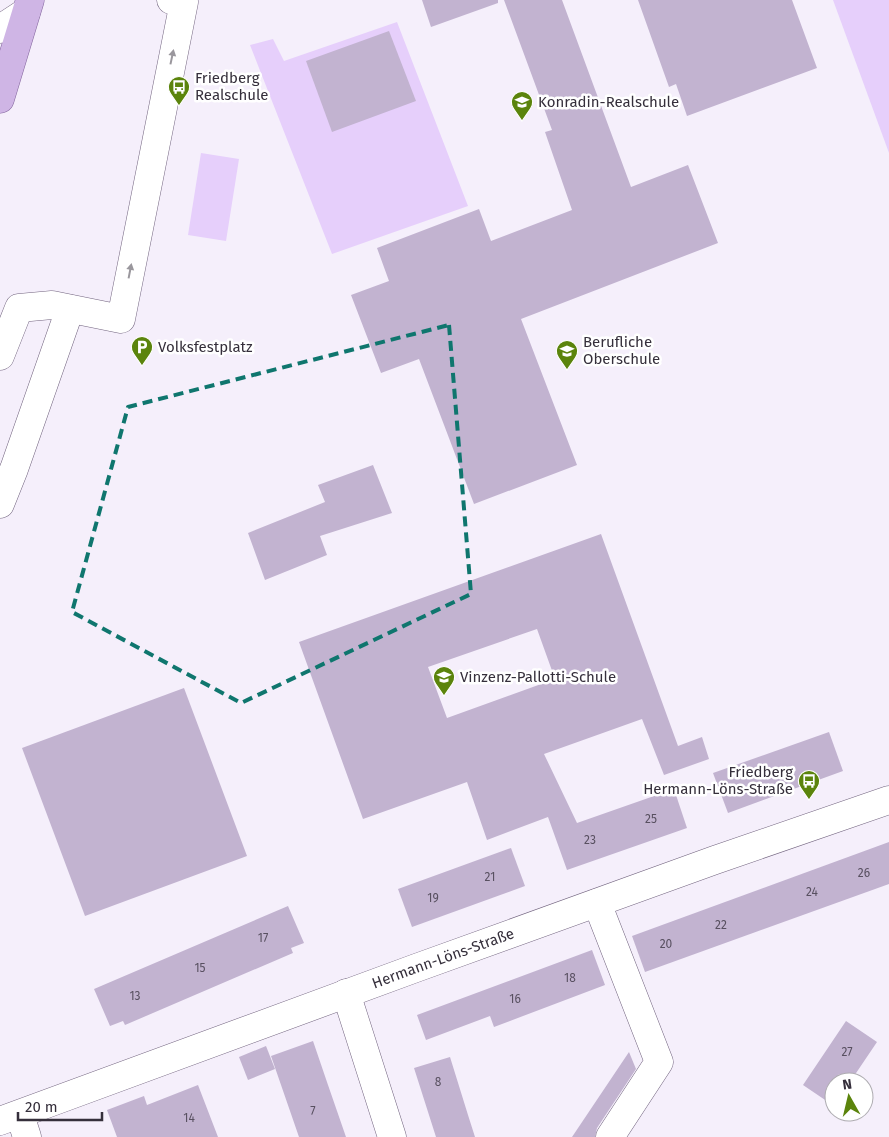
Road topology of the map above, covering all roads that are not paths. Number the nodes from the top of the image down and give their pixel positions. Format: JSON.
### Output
{"nodes":[{"id":1,"x":170,"y":0,"type":"edge"},
{"id":2,"x":28,"y":6,"type":"edge"},
{"id":3,"x":0,"y":29,"type":"edge"},
{"id":4,"x":0,"y":99,"type":"edge"},
{"id":5,"x":70,"y":309,"type":"junction"},
{"id":6,"x":0,"y":356,"type":"edge"},
{"id":7,"x":0,"y":504,"type":"edge"},
{"id":8,"x":889,"y":800,"type":"edge"},
{"id":9,"x":597,"y":903,"type":"junction"},
{"id":10,"x":346,"y":993,"type":"junction"},
{"id":11,"x":16,"y":1124,"type":"edge"},
{"id":12,"x":392,"y":1137,"type":"edge"},
{"id":13,"x":610,"y":1137,"type":"edge"}],
"edges":[{"from":5,"to":1,"type":"street","one_way":true},
{"from":2,"to":3,"type":"street"},
{"from":2,"to":4,"type":"main road"},
{"from":5,"to":6,"type":"street"},
{"from":5,"to":7,"type":"street"},
{"from":8,"to":9,"type":"street","name":"Hermann-Löns-Straße"},
{"from":9,"to":10,"type":"street","name":"Hermann-Löns-Straße"},
{"from":9,"to":13,"type":"street"},
{"from":10,"to":11,"type":"street","name":"Hermann-Löns-Straße"},
{"from":10,"to":12,"type":"street"}]}
